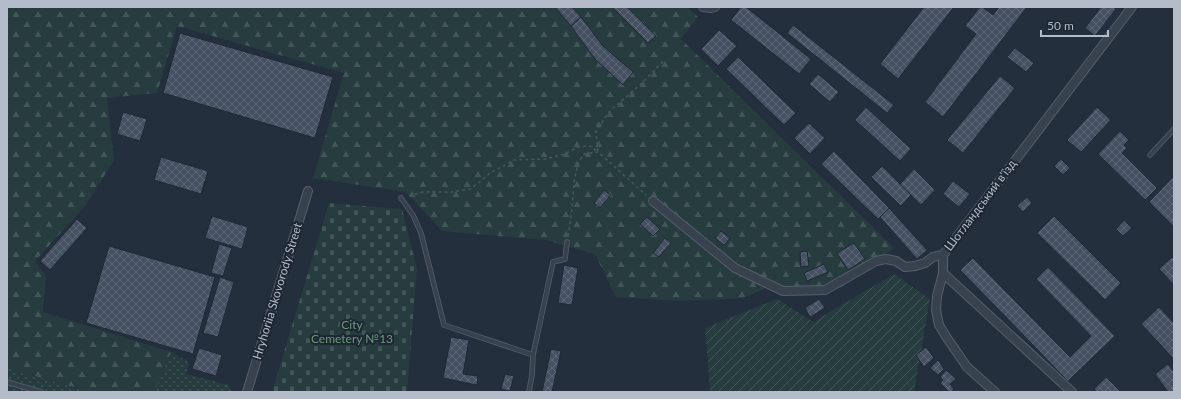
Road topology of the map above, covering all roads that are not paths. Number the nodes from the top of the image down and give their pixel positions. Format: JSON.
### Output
{"nodes":[{"id":1,"x":703,"y":7,"type":"edge"},
{"id":2,"x":715,"y":7,"type":"edge"},
{"id":3,"x":1132,"y":7,"type":"edge"},
{"id":4,"x":1174,"y":129,"type":"edge"},
{"id":5,"x":1150,"y":155,"type":"dead end"},
{"id":6,"x":308,"y":190,"type":"dead end"},
{"id":7,"x":401,"y":198,"type":"dead end"},
{"id":8,"x":653,"y":201,"type":"road end"},
{"id":9,"x":567,"y":242,"type":"road end"},
{"id":10,"x":943,"y":254,"type":"junction"},
{"id":11,"x":943,"y":273,"type":"junction"},
{"id":12,"x":533,"y":355,"type":"junction"},
{"id":13,"x":7,"y":382,"type":"edge"},
{"id":14,"x":41,"y":392,"type":"edge"},
{"id":15,"x":247,"y":392,"type":"edge"},
{"id":16,"x":529,"y":392,"type":"edge"},
{"id":17,"x":995,"y":392,"type":"edge"},
{"id":18,"x":1072,"y":392,"type":"edge"}],
"edges":[{"from":1,"to":2,"type":"street"},
{"from":3,"to":10,"type":"street","name":"Шотландський в'їзд"},
{"from":4,"to":5,"type":"lane"},
{"from":6,"to":15,"type":"street","name":"Hryhoriia Skovorody Street"},
{"from":7,"to":12,"type":"lane"},
{"from":8,"to":10,"type":"street","name":"Шотландський в'їзд"},
{"from":9,"to":12,"type":"lane"},
{"from":10,"to":11,"type":"street"},
{"from":11,"to":17,"type":"street"},
{"from":11,"to":18,"type":"street"},
{"from":12,"to":16,"type":"lane"},
{"from":13,"to":14,"type":"lane"}]}
